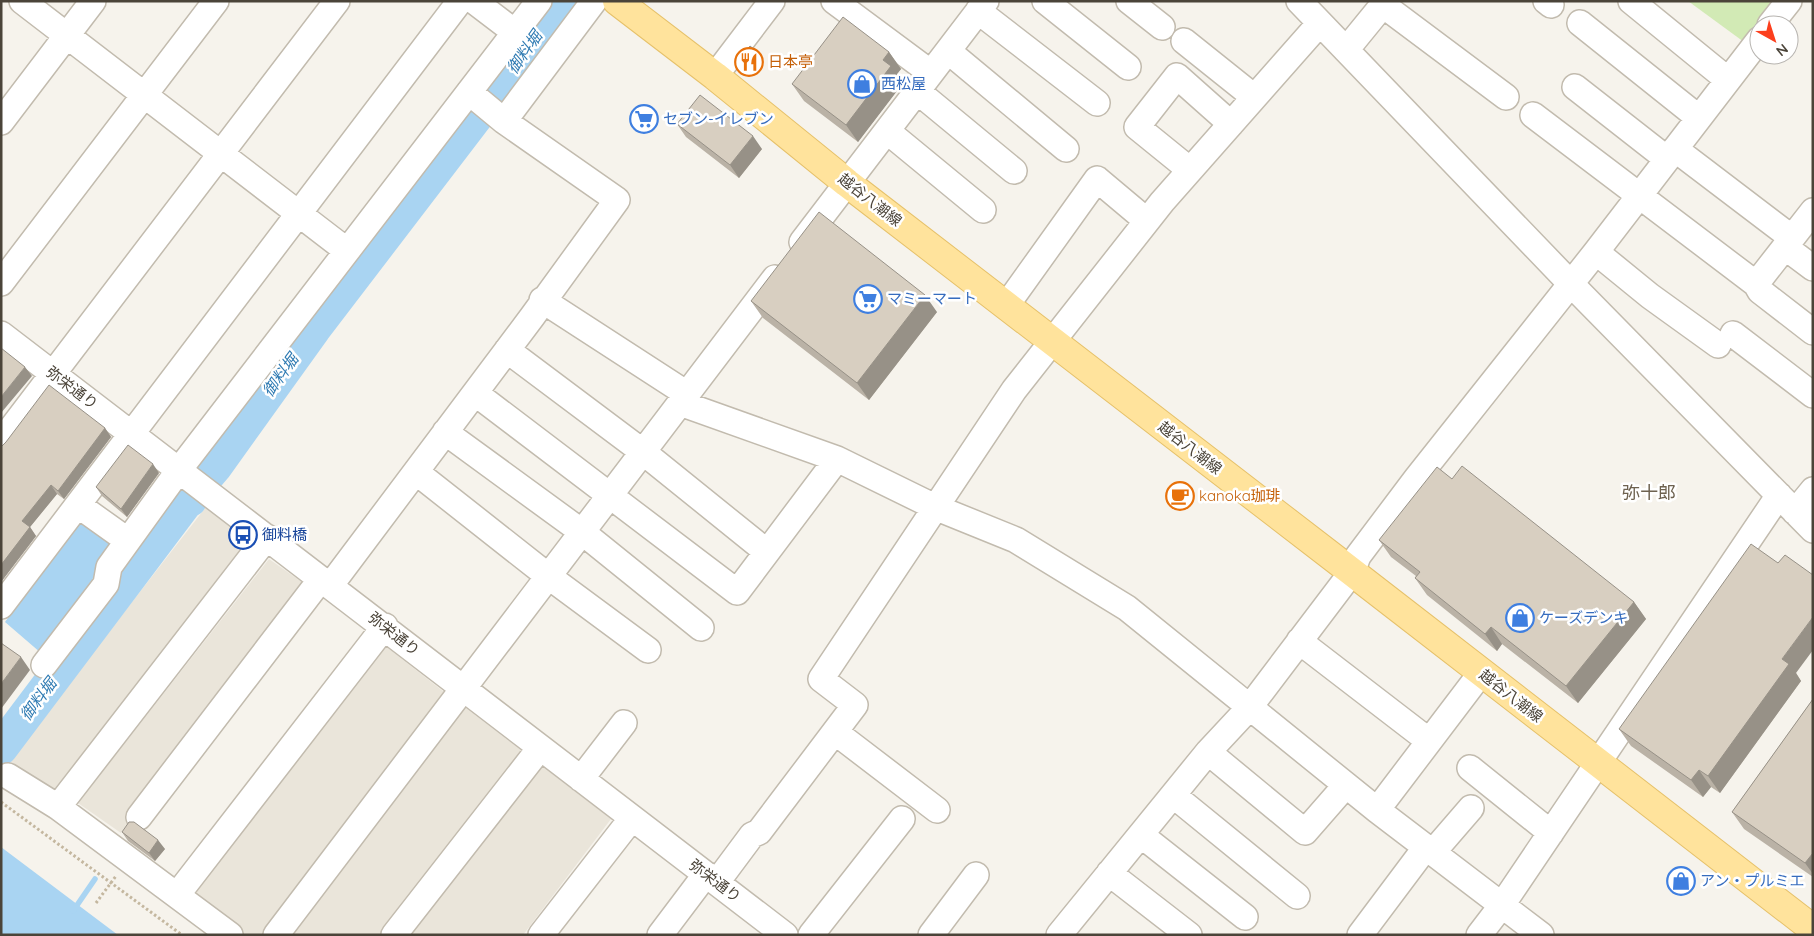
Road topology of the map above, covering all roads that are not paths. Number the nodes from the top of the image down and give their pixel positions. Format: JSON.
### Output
{"nodes":[{"id":1,"x":22,"y":1,"type":"edge"},
{"id":2,"x":93,"y":1,"type":"edge"},
{"id":3,"x":216,"y":1,"type":"edge"},
{"id":4,"x":337,"y":1,"type":"edge"},
{"id":5,"x":460,"y":1,"type":"edge"},
{"id":6,"x":474,"y":1,"type":"edge"},
{"id":7,"x":539,"y":1,"type":"edge"},
{"id":8,"x":594,"y":1,"type":"edge"},
{"id":9,"x":617,"y":1,"type":"edge"},
{"id":10,"x":772,"y":1,"type":"edge"},
{"id":11,"x":834,"y":1,"type":"edge"},
{"id":12,"x":1045,"y":1,"type":"edge"},
{"id":13,"x":1129,"y":1,"type":"edge"},
{"id":14,"x":1299,"y":1,"type":"edge"},
{"id":15,"x":1631,"y":1,"type":"edge"},
{"id":16,"x":1789,"y":1,"type":"edge"},
{"id":17,"x":1384,"y":3,"type":"edge"},
{"id":18,"x":982,"y":6,"type":"edge"},
{"id":19,"x":1778,"y":15,"type":"edge"},
{"id":20,"x":1320,"y":23,"type":"junction"},
{"id":21,"x":1580,"y":23,"type":"dead end"},
{"id":22,"x":1162,"y":27,"type":"dead end"},
{"id":23,"x":516,"y":33,"type":"junction"},
{"id":24,"x":67,"y":36,"type":"junction"},
{"id":25,"x":1184,"y":41,"type":"dead end"},
{"id":26,"x":1346,"y":50,"type":"junction"},
{"id":27,"x":948,"y":51,"type":"junction"},
{"id":28,"x":1749,"y":53,"type":"edge"},
{"id":29,"x":1128,"y":67,"type":"dead end"},
{"id":30,"x":715,"y":76,"type":"junction"},
{"id":31,"x":1728,"y":80,"type":"junction"},
{"id":32,"x":924,"y":82,"type":"junction"},
{"id":33,"x":1575,"y":87,"type":"dead end"},
{"id":34,"x":472,"y":94,"type":"junction"},
{"id":35,"x":144,"y":95,"type":"junction"},
{"id":36,"x":1506,"y":96,"type":"dead end"},
{"id":37,"x":1254,"y":97,"type":"junction"},
{"id":38,"x":1097,"y":104,"type":"dead end"},
{"id":39,"x":1533,"y":115,"type":"dead end"},
{"id":40,"x":1699,"y":118,"type":"junction"},
{"id":41,"x":502,"y":119,"type":"junction"},
{"id":42,"x":1,"y":122,"type":"edge"},
{"id":43,"x":1231,"y":124,"type":"junction"},
{"id":44,"x":887,"y":131,"type":"junction"},
{"id":45,"x":1066,"y":149,"type":"dead end"},
{"id":46,"x":221,"y":154,"type":"junction"},
{"id":47,"x":1671,"y":154,"type":"junction"},
{"id":48,"x":1190,"y":170,"type":"junction"},
{"id":49,"x":1014,"y":171,"type":"dead end"},
{"id":50,"x":847,"y":183,"type":"junction"},
{"id":51,"x":1640,"y":195,"type":"junction"},
{"id":52,"x":983,"y":210,"type":"dead end"},
{"id":53,"x":1813,"y":211,"type":"edge"},
{"id":54,"x":298,"y":214,"type":"junction"},
{"id":55,"x":1147,"y":221,"type":"junction"},
{"id":56,"x":1789,"y":242,"type":"junction"},
{"id":57,"x":346,"y":250,"type":"junction"},
{"id":58,"x":1596,"y":252,"type":"junction"},
{"id":59,"x":1813,"y":268,"type":"edge"},
{"id":60,"x":1,"y":283,"type":"edge"},
{"id":61,"x":1571,"y":284,"type":"junction"},
{"id":62,"x":1756,"y":284,"type":"junction"},
{"id":63,"x":542,"y":300,"type":"junction"},
{"id":64,"x":1006,"y":306,"type":"junction"},
{"id":65,"x":1813,"y":332,"type":"edge"},
{"id":66,"x":1,"y":334,"type":"edge"},
{"id":67,"x":1053,"y":342,"type":"junction"},
{"id":68,"x":507,"y":350,"type":"junction"},
{"id":69,"x":53,"y":374,"type":"junction"},
{"id":70,"x":475,"y":393,"type":"junction"},
{"id":71,"x":1813,"y":395,"type":"edge"},
{"id":72,"x":683,"y":398,"type":"junction"},
{"id":73,"x":446,"y":432,"type":"junction"},
{"id":74,"x":132,"y":434,"type":"junction"},
{"id":75,"x":1,"y":442,"type":"edge"},
{"id":76,"x":642,"y":452,"type":"junction"},
{"id":77,"x":837,"y":459,"type":"junction"},
{"id":78,"x":416,"y":472,"type":"junction"},
{"id":79,"x":182,"y":473,"type":"junction"},
{"id":80,"x":1813,"y":490,"type":"edge"},
{"id":81,"x":610,"y":495,"type":"junction"},
{"id":82,"x":1787,"y":504,"type":"junction"},
{"id":83,"x":78,"y":505,"type":"junction"},
{"id":84,"x":937,"y":508,"type":"junction"},
{"id":85,"x":1813,"y":530,"type":"edge"},
{"id":86,"x":582,"y":532,"type":"junction"},
{"id":87,"x":267,"y":538,"type":"junction"},
{"id":88,"x":127,"y":540,"type":"junction"},
{"id":89,"x":767,"y":552,"type":"junction"},
{"id":90,"x":1352,"y":572,"type":"junction"},
{"id":91,"x":548,"y":576,"type":"junction"},
{"id":92,"x":326,"y":582,"type":"junction"},
{"id":93,"x":1,"y":606,"type":"edge"},
{"id":94,"x":385,"y":626,"type":"junction"},
{"id":95,"x":701,"y":628,"type":"dead end"},
{"id":96,"x":1299,"y":641,"type":"junction"},
{"id":97,"x":648,"y":650,"type":"dead end"},
{"id":98,"x":44,"y":665,"type":"dead end"},
{"id":99,"x":1481,"y":673,"type":"junction"},
{"id":100,"x":463,"y":688,"type":"junction"},
{"id":101,"x":1249,"y":708,"type":"junction"},
{"id":102,"x":624,"y":723,"type":"dead end"},
{"id":103,"x":835,"y":732,"type":"junction"},
{"id":104,"x":1429,"y":741,"type":"junction"},
{"id":105,"x":540,"y":748,"type":"junction"},
{"id":106,"x":1208,"y":752,"type":"junction"},
{"id":107,"x":1598,"y":763,"type":"junction"},
{"id":108,"x":1470,"y":768,"type":"dead end"},
{"id":109,"x":8,"y":776,"type":"dead end"},
{"id":110,"x":581,"y":779,"type":"junction"},
{"id":111,"x":1346,"y":785,"type":"junction"},
{"id":112,"x":1173,"y":795,"type":"junction"},
{"id":113,"x":58,"y":808,"type":"junction"},
{"id":114,"x":1471,"y":808,"type":"dead end"},
{"id":115,"x":937,"y":810,"type":"dead end"},
{"id":116,"x":1377,"y":810,"type":"junction"},
{"id":117,"x":139,"y":817,"type":"dead end"},
{"id":118,"x":632,"y":818,"type":"junction"},
{"id":119,"x":902,"y":819,"type":"dead end"},
{"id":120,"x":1550,"y":833,"type":"junction"},
{"id":121,"x":1141,"y":835,"type":"junction"},
{"id":122,"x":1430,"y":850,"type":"junction"},
{"id":123,"x":1109,"y":873,"type":"junction"},
{"id":124,"x":976,"y":875,"type":"dead end"},
{"id":125,"x":711,"y":878,"type":"junction"},
{"id":126,"x":177,"y":895,"type":"junction"},
{"id":127,"x":1297,"y":896,"type":"dead end"},
{"id":128,"x":1502,"y":905,"type":"junction"},
{"id":129,"x":1246,"y":917,"type":"dead end"},
{"id":130,"x":1813,"y":929,"type":"edge"},
{"id":131,"x":230,"y":935,"type":"edge"},
{"id":132,"x":276,"y":935,"type":"edge"},
{"id":133,"x":394,"y":935,"type":"edge"},
{"id":134,"x":540,"y":935,"type":"edge"},
{"id":135,"x":660,"y":935,"type":"edge"},
{"id":136,"x":785,"y":935,"type":"edge"},
{"id":137,"x":811,"y":935,"type":"edge"},
{"id":138,"x":931,"y":935,"type":"edge"},
{"id":139,"x":1059,"y":935,"type":"edge"},
{"id":140,"x":1189,"y":935,"type":"edge"},
{"id":141,"x":1360,"y":935,"type":"edge"},
{"id":142,"x":1479,"y":935,"type":"edge"},
{"id":143,"x":1541,"y":935,"type":"edge"}],
"edges":[{"from":1,"to":24,"type":"street"},
{"from":2,"to":24,"type":"street"},
{"from":3,"to":35,"type":"street"},
{"from":4,"to":46,"type":"street"},
{"from":5,"to":54,"type":"street"},
{"from":6,"to":23,"type":"street"},
{"from":7,"to":23,"type":"street"},
{"from":8,"to":41,"type":"street"},
{"from":9,"to":30,"type":"main road","name":"越谷八潮線"},
{"from":10,"to":30,"type":"street"},
{"from":11,"to":32,"type":"street"},
{"from":12,"to":29,"type":"street"},
{"from":13,"to":22,"type":"street"},
{"from":14,"to":20,"type":"street"},
{"from":15,"to":31,"type":"street"},
{"from":16,"to":19,"type":"street"},
{"from":17,"to":26,"type":"street"},
{"from":17,"to":36,"type":"street"},
{"from":18,"to":27,"type":"street"},
{"from":18,"to":38,"type":"street"},
{"from":20,"to":26,"type":"street"},
{"from":20,"to":37,"type":"street"},
{"from":21,"to":40,"type":"street"},
{"from":23,"to":34,"type":"street"},
{"from":24,"to":35,"type":"street"},
{"from":24,"to":42,"type":"street"},
{"from":25,"to":37,"type":"street"},
{"from":26,"to":61,"type":"street"},
{"from":27,"to":32,"type":"street"},
{"from":27,"to":45,"type":"street"},
{"from":28,"to":31,"type":"street"},
{"from":30,"to":50,"type":"main road","name":"越谷八潮線"},
{"from":31,"to":40,"type":"street"},
{"from":32,"to":44,"type":"street"},
{"from":32,"to":49,"type":"street"},
{"from":33,"to":47,"type":"street"},
{"from":34,"to":41,"type":"street"},
{"from":34,"to":57,"type":"street"},
{"from":35,"to":46,"type":"street"},
{"from":35,"to":60,"type":"street"},
{"from":37,"to":43,"type":"street"},
{"from":39,"to":51,"type":"street"},
{"from":40,"to":47,"type":"street"},
{"from":41,"to":63,"type":"street"},
{"from":43,"to":48,"type":"street"},
{"from":43,"to":48,"type":"street"},
{"from":44,"to":50,"type":"street"},
{"from":44,"to":52,"type":"street"},
{"from":46,"to":54,"type":"street"},
{"from":46,"to":69,"type":"street"},
{"from":47,"to":51,"type":"street"},
{"from":47,"to":56,"type":"street"},
{"from":48,"to":55,"type":"street"},
{"from":50,"to":64,"type":"main road","name":"越谷八潮線"},
{"from":50,"to":72,"type":"street"},
{"from":51,"to":58,"type":"street"},
{"from":51,"to":62,"type":"street"},
{"from":53,"to":56,"type":"street"},
{"from":54,"to":57,"type":"street"},
{"from":54,"to":74,"type":"street"},
{"from":55,"to":64,"type":"street"},
{"from":55,"to":67,"type":"street"},
{"from":56,"to":59,"type":"street"},
{"from":56,"to":62,"type":"street"},
{"from":57,"to":79,"type":"street"},
{"from":58,"to":61,"type":"street"},
{"from":58,"to":71,"type":"street"},
{"from":61,"to":82,"type":"street"},
{"from":61,"to":90,"type":"street"},
{"from":62,"to":65,"type":"street"},
{"from":63,"to":68,"type":"street"},
{"from":63,"to":72,"type":"street"},
{"from":64,"to":67,"type":"main road","name":"越谷八潮線"},
{"from":66,"to":69,"type":"street","name":"弥栄通り"},
{"from":67,"to":84,"type":"street"},
{"from":67,"to":90,"type":"main road","name":"越谷八潮線"},
{"from":68,"to":70,"type":"street"},
{"from":68,"to":76,"type":"street"},
{"from":69,"to":74,"type":"street","name":"弥栄通り"},
{"from":69,"to":75,"type":"street"},
{"from":70,"to":73,"type":"street"},
{"from":70,"to":81,"type":"street"},
{"from":72,"to":76,"type":"street"},
{"from":72,"to":77,"type":"street"},
{"from":73,"to":78,"type":"street"},
{"from":73,"to":86,"type":"street"},
{"from":74,"to":79,"type":"street","name":"弥栄通り"},
{"from":74,"to":83,"type":"street"},
{"from":76,"to":81,"type":"street"},
{"from":76,"to":89,"type":"street"},
{"from":77,"to":84,"type":"street"},
{"from":77,"to":89,"type":"street"},
{"from":78,"to":91,"type":"street"},
{"from":78,"to":92,"type":"street"},
{"from":79,"to":87,"type":"street","name":"弥栄通り"},
{"from":79,"to":88,"type":"street"},
{"from":80,"to":82,"type":"street"},
{"from":81,"to":86,"type":"street"},
{"from":81,"to":89,"type":"street"},
{"from":82,"to":85,"type":"street"},
{"from":82,"to":107,"type":"street"},
{"from":83,"to":88,"type":"street"},
{"from":83,"to":93,"type":"street"},
{"from":84,"to":101,"type":"street"},
{"from":84,"to":103,"type":"street"},
{"from":86,"to":91,"type":"street"},
{"from":86,"to":95,"type":"street"},
{"from":87,"to":92,"type":"street","name":"弥栄通り"},
{"from":87,"to":113,"type":"street"},
{"from":88,"to":98,"type":"street"},
{"from":90,"to":96,"type":"street"},
{"from":90,"to":99,"type":"main road","name":"越谷八潮線"},
{"from":91,"to":97,"type":"street"},
{"from":91,"to":100,"type":"street"},
{"from":92,"to":94,"type":"street","name":"弥栄通り"},
{"from":92,"to":117,"type":"street"},
{"from":94,"to":100,"type":"street","name":"弥栄通り"},
{"from":94,"to":126,"type":"street"},
{"from":96,"to":101,"type":"street"},
{"from":96,"to":104,"type":"street"},
{"from":99,"to":104,"type":"street"},
{"from":99,"to":107,"type":"main road","name":"越谷八潮線"},
{"from":100,"to":105,"type":"street","name":"弥栄通り"},
{"from":100,"to":132,"type":"street"},
{"from":101,"to":106,"type":"street"},
{"from":101,"to":111,"type":"street"},
{"from":102,"to":110,"type":"street"},
{"from":103,"to":115,"type":"street"},
{"from":103,"to":125,"type":"street"},
{"from":104,"to":116,"type":"street"},
{"from":105,"to":110,"type":"street","name":"弥栄通り"},
{"from":105,"to":133,"type":"street"},
{"from":106,"to":111,"type":"street"},
{"from":106,"to":112,"type":"street"},
{"from":107,"to":120,"type":"street"},
{"from":107,"to":130,"type":"main road","name":"越谷八潮線"},
{"from":108,"to":120,"type":"street"},
{"from":109,"to":113,"type":"street"},
{"from":110,"to":118,"type":"street","name":"弥栄通り"},
{"from":111,"to":116,"type":"street"},
{"from":112,"to":121,"type":"street"},
{"from":112,"to":127,"type":"street"},
{"from":113,"to":126,"type":"street"},
{"from":114,"to":122,"type":"street"},
{"from":116,"to":122,"type":"street"},
{"from":118,"to":125,"type":"street","name":"弥栄通り"},
{"from":118,"to":134,"type":"street"},
{"from":119,"to":137,"type":"street"},
{"from":120,"to":128,"type":"street"},
{"from":121,"to":123,"type":"street"},
{"from":121,"to":129,"type":"street"},
{"from":122,"to":128,"type":"street"},
{"from":122,"to":141,"type":"street"},
{"from":123,"to":139,"type":"street"},
{"from":123,"to":140,"type":"street"},
{"from":124,"to":138,"type":"street"},
{"from":125,"to":135,"type":"street"},
{"from":125,"to":136,"type":"street","name":"弥栄通り"},
{"from":126,"to":131,"type":"street"},
{"from":128,"to":142,"type":"street"},
{"from":128,"to":143,"type":"street"}]}
